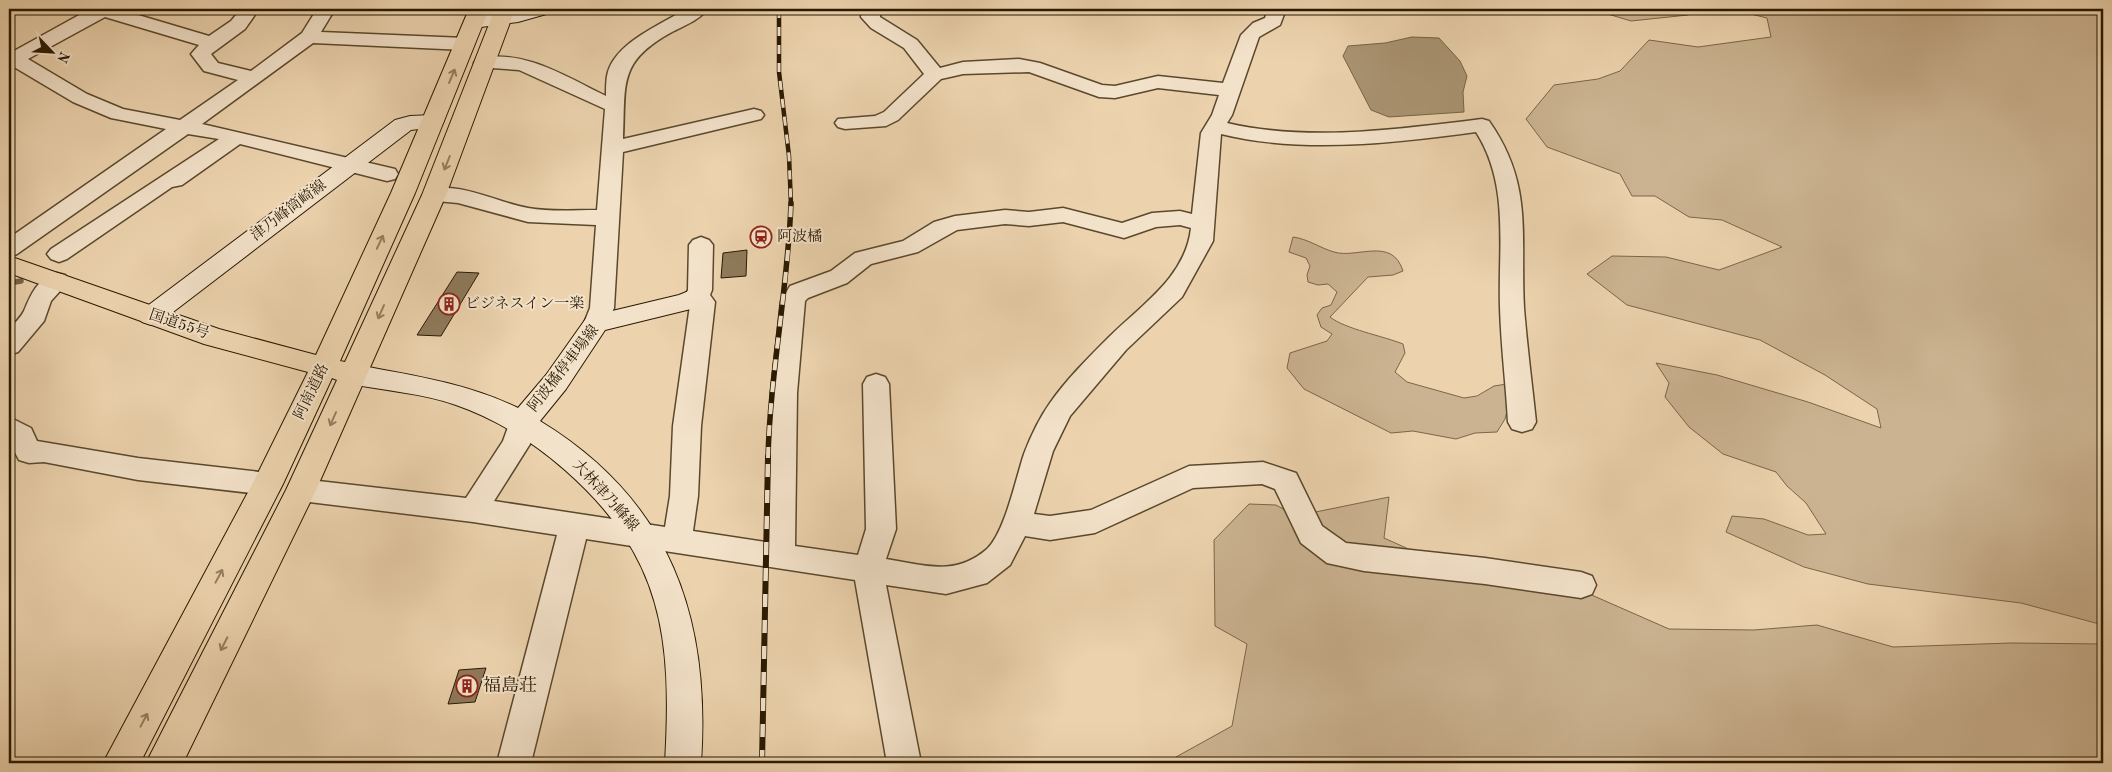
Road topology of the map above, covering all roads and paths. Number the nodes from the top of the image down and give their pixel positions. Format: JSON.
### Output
{"nodes":[{"id":1,"x":102,"y":9,"type":"edge"},
{"id":2,"x":250,"y":9,"type":"edge"},
{"id":3,"x":326,"y":9,"type":"edge"},
{"id":4,"x":543,"y":9,"type":"edge"},
{"id":5,"x":698,"y":9,"type":"edge"},
{"id":6,"x":871,"y":9,"type":"edge"},
{"id":7,"x":1277,"y":9,"type":"edge"},
{"id":8,"x":503,"y":14,"type":"edge"},
{"id":9,"x":476,"y":16,"type":"edge"},
{"id":10,"x":309,"y":36,"type":"junction"},
{"id":11,"x":212,"y":43,"type":"junction"},
{"id":12,"x":465,"y":44,"type":"junction"},
{"id":13,"x":12,"y":57,"type":"edge"},
{"id":14,"x":484,"y":63,"type":"junction"},
{"id":15,"x":934,"y":75,"type":"junction"},
{"id":16,"x":254,"y":78,"type":"junction"},
{"id":17,"x":1230,"y":90,"type":"junction"},
{"id":18,"x":615,"y":106,"type":"junction"},
{"id":19,"x":754,"y":115,"type":"dead end"},
{"id":20,"x":433,"y":121,"type":"junction"},
{"id":21,"x":846,"y":123,"type":"dead end"},
{"id":22,"x":1214,"y":126,"type":"junction"},
{"id":23,"x":183,"y":127,"type":"junction"},
{"id":24,"x":236,"y":137,"type":"junction"},
{"id":25,"x":612,"y":148,"type":"junction"},
{"id":26,"x":351,"y":164,"type":"junction"},
{"id":27,"x":387,"y":174,"type":"dead end"},
{"id":28,"x":434,"y":195,"type":"junction"},
{"id":29,"x":607,"y":218,"type":"junction"},
{"id":30,"x":1202,"y":224,"type":"junction"},
{"id":31,"x":701,"y":245,"type":"dead end"},
{"id":32,"x":9,"y":250,"type":"edge"},
{"id":33,"x":58,"y":254,"type":"dead end"},
{"id":34,"x":9,"y":264,"type":"edge"},
{"id":35,"x":57,"y":281,"type":"junction"},
{"id":36,"x":696,"y":298,"type":"junction"},
{"id":37,"x":151,"y":316,"type":"junction"},
{"id":38,"x":596,"y":323,"type":"junction"},
{"id":39,"x":9,"y":346,"type":"edge"},
{"id":40,"x":338,"y":370,"type":"junction"},
{"id":41,"x":876,"y":384,"type":"dead end"},
{"id":42,"x":522,"y":422,"type":"junction"},
{"id":43,"x":1522,"y":422,"type":"dead end"},
{"id":44,"x":9,"y":427,"type":"edge"},
{"id":45,"x":268,"y":484,"type":"junction"},
{"id":46,"x":301,"y":490,"type":"junction"},
{"id":47,"x":473,"y":510,"type":"junction"},
{"id":48,"x":1017,"y":523,"type":"junction"},
{"id":49,"x":574,"y":527,"type":"junction"},
{"id":50,"x":640,"y":534,"type":"junction"},
{"id":51,"x":677,"y":540,"type":"junction"},
{"id":52,"x":780,"y":556,"type":"junction"},
{"id":53,"x":868,"y":570,"type":"junction"},
{"id":54,"x":1581,"y":585,"type":"dead end"},
{"id":55,"x":121,"y":763,"type":"edge"},
{"id":56,"x":164,"y":763,"type":"edge"},
{"id":57,"x":514,"y":763,"type":"edge"},
{"id":58,"x":683,"y":763,"type":"edge"},
{"id":59,"x":904,"y":763,"type":"edge"}],
"edges":[{"from":1,"to":11,"type":"street"},
{"from":1,"to":13,"type":"street"},
{"from":2,"to":11,"type":"street"},
{"from":3,"to":10,"type":"street"},
{"from":4,"to":8,"type":"main road"},
{"from":5,"to":18,"type":"street"},
{"from":6,"to":15,"type":"street"},
{"from":7,"to":17,"type":"street"},
{"from":8,"to":9,"type":"main road"},
{"from":8,"to":14,"type":"highway","name":"阿南道路"},
{"from":9,"to":12,"type":"highway","name":"阿南道路"},
{"from":10,"to":12,"type":"street"},
{"from":10,"to":16,"type":"street"},
{"from":11,"to":16,"type":"street"},
{"from":20,"to":12,"type":"highway","name":"阿南道路","one_way":true},
{"from":13,"to":23,"type":"street"},
{"from":14,"to":18,"type":"street"},
{"from":14,"to":28,"type":"highway","name":"阿南道路","one_way":true},
{"from":15,"to":17,"type":"street"},
{"from":15,"to":21,"type":"street"},
{"from":16,"to":23,"type":"street"},
{"from":17,"to":22,"type":"street"},
{"from":18,"to":25,"type":"street"},
{"from":19,"to":25,"type":"street"},
{"from":20,"to":26,"type":"main road","name":"津乃峰筒崎線"},
{"from":40,"to":20,"type":"highway","name":"阿南道路","one_way":true},
{"from":22,"to":30,"type":"street"},
{"from":22,"to":43,"type":"street"},
{"from":23,"to":24,"type":"street"},
{"from":23,"to":32,"type":"street"},
{"from":24,"to":26,"type":"street"},
{"from":24,"to":33,"type":"street"},
{"from":25,"to":29,"type":"street"},
{"from":26,"to":27,"type":"street"},
{"from":26,"to":37,"type":"main road","name":"津乃峰筒崎線"},
{"from":28,"to":29,"type":"street"},
{"from":28,"to":40,"type":"highway","name":"阿南道路","one_way":true},
{"from":29,"to":38,"type":"street"},
{"from":30,"to":48,"type":"street"},
{"from":30,"to":52,"type":"street"},
{"from":31,"to":36,"type":"street"},
{"from":34,"to":35,"type":"highway","name":"国道55号"},
{"from":35,"to":37,"type":"highway","name":"国道55号"},
{"from":35,"to":39,"type":"street"},
{"from":36,"to":38,"type":"main road","name":"阿波橘停車場線"},
{"from":36,"to":51,"type":"street"},
{"from":37,"to":40,"type":"highway","name":"国道55号"},
{"from":38,"to":42,"type":"main road","name":"阿波橘停車場線"},
{"from":40,"to":42,"type":"main road","name":"大林津乃峰線"},
{"from":40,"to":45,"type":"highway","name":"阿南道路"},
{"from":40,"to":46,"type":"highway","name":"阿南道路","one_way":true},
{"from":41,"to":53,"type":"street"},
{"from":42,"to":47,"type":"street"},
{"from":42,"to":50,"type":"main road","name":"大林津乃峰線"},
{"from":44,"to":45,"type":"street"},
{"from":55,"to":45,"type":"highway","name":"阿南道路","one_way":true},
{"from":46,"to":47,"type":"street"},
{"from":46,"to":56,"type":"highway","name":"阿南道路","one_way":true},
{"from":47,"to":49,"type":"street"},
{"from":48,"to":53,"type":"street"},
{"from":48,"to":54,"type":"street"},
{"from":49,"to":50,"type":"street"},
{"from":49,"to":57,"type":"street"},
{"from":50,"to":51,"type":"street"},
{"from":50,"to":58,"type":"main road","name":"大林津乃峰線"},
{"from":51,"to":52,"type":"street"},
{"from":52,"to":53,"type":"street"},
{"from":53,"to":59,"type":"street"}]}
